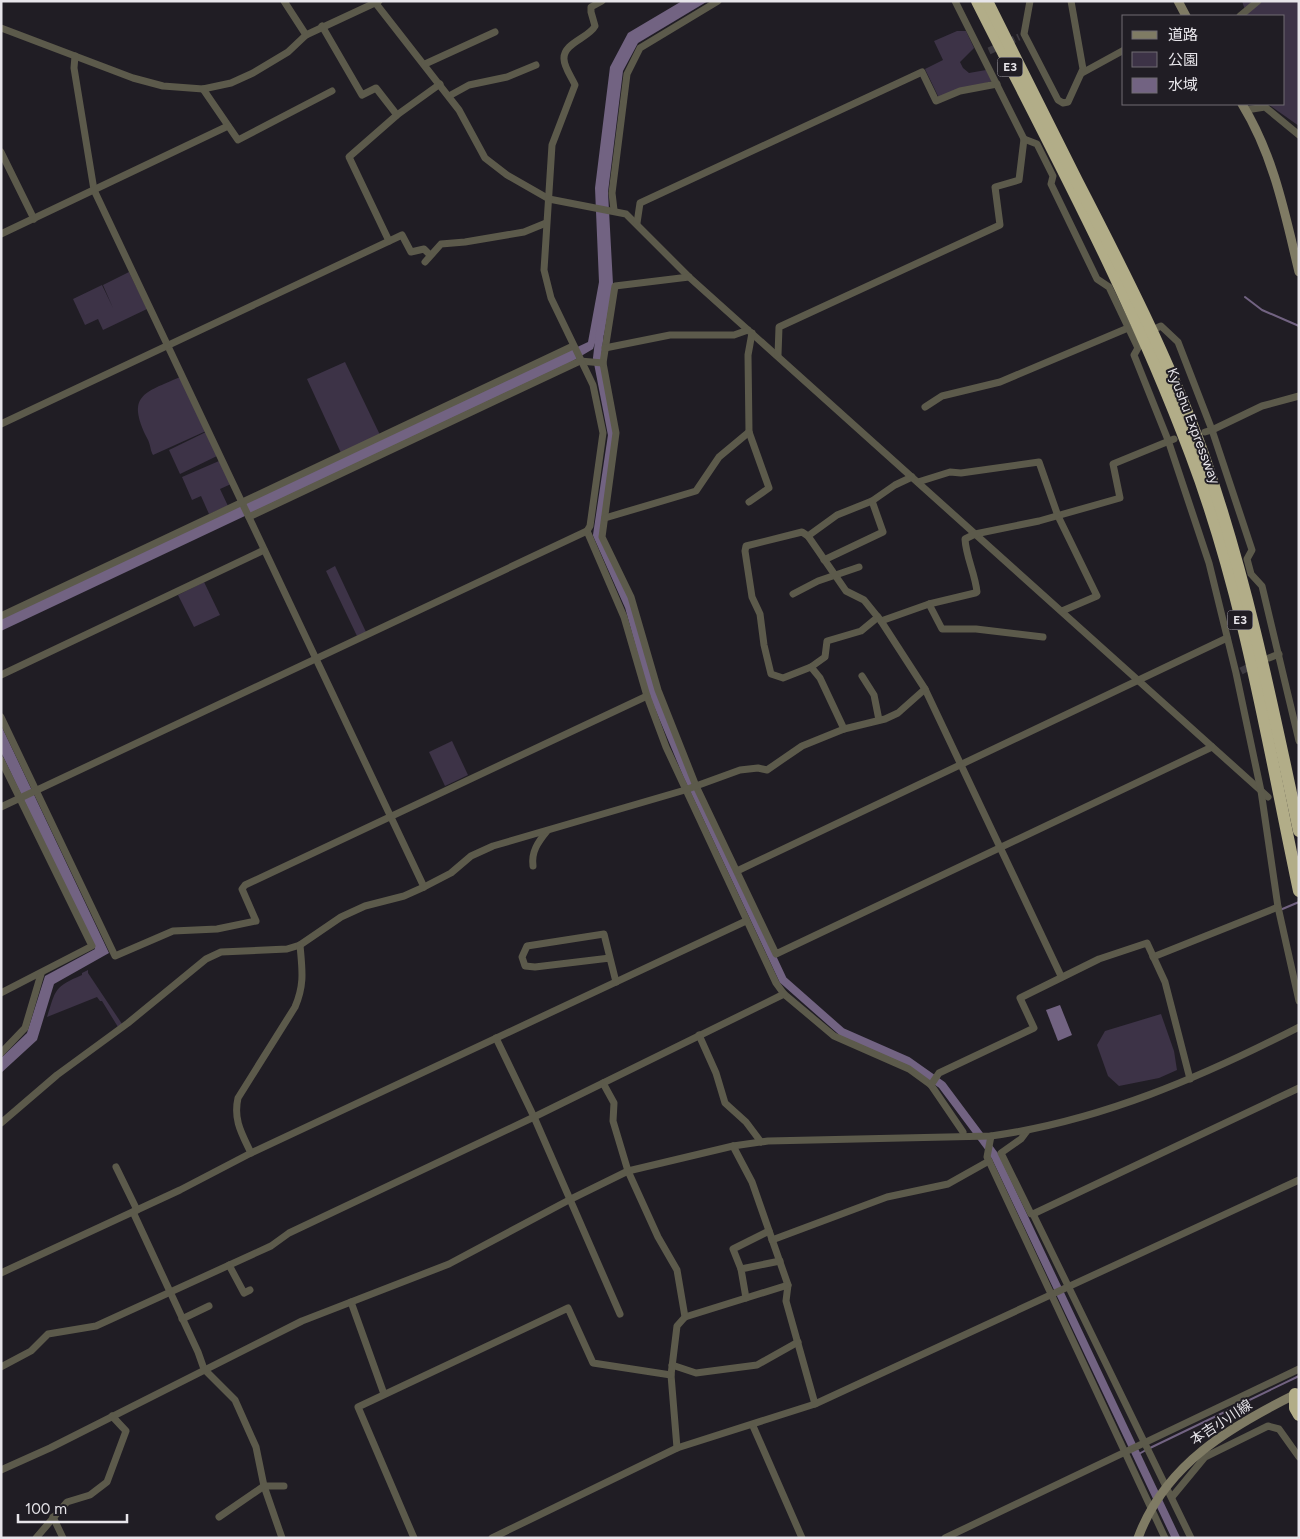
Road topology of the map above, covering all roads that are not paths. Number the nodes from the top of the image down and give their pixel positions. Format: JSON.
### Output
{"nodes":[{"id":1,"x":284,"y":1,"type":"edge"},
{"id":2,"x":602,"y":1,"type":"edge"},
{"id":3,"x":718,"y":1,"type":"edge"},
{"id":4,"x":955,"y":1,"type":"edge"},
{"id":5,"x":977,"y":1,"type":"edge"},
{"id":6,"x":987,"y":1,"type":"edge"},
{"id":7,"x":1030,"y":1,"type":"edge"},
{"id":8,"x":1071,"y":1,"type":"edge"},
{"id":9,"x":1178,"y":1,"type":"edge"},
{"id":10,"x":1258,"y":1,"type":"edge"},
{"id":11,"x":376,"y":2,"type":"edge"},
{"id":12,"x":1185,"y":15,"type":"edge"},
{"id":13,"x":1241,"y":15,"type":"edge"},
{"id":14,"x":322,"y":26,"type":"junction"},
{"id":15,"x":1,"y":28,"type":"edge"},
{"id":16,"x":495,"y":32,"type":"dead end"},
{"id":17,"x":306,"y":34,"type":"junction"},
{"id":18,"x":1122,"y":51,"type":"edge"},
{"id":19,"x":76,"y":56,"type":"junction"},
{"id":20,"x":425,"y":64,"type":"junction"},
{"id":21,"x":536,"y":65,"type":"dead end"},
{"id":22,"x":1079,"y":74,"type":"junction"},
{"id":23,"x":440,"y":84,"type":"junction"},
{"id":24,"x":997,"y":84,"type":"junction"},
{"id":25,"x":203,"y":89,"type":"junction"},
{"id":26,"x":332,"y":91,"type":"dead end"},
{"id":27,"x":449,"y":96,"type":"junction"},
{"id":28,"x":1244,"y":107,"type":"edge"},
{"id":29,"x":397,"y":115,"type":"junction"},
{"id":30,"x":228,"y":126,"type":"junction"},
{"id":31,"x":1047,"y":131,"type":"junction"},
{"id":32,"x":1299,"y":135,"type":"edge"},
{"id":33,"x":1024,"y":139,"type":"junction"},
{"id":34,"x":1,"y":152,"type":"edge"},
{"id":35,"x":94,"y":190,"type":"junction"},
{"id":36,"x":549,"y":199,"type":"junction"},
{"id":37,"x":613,"y":210,"type":"junction"},
{"id":38,"x":34,"y":218,"type":"junction"},
{"id":39,"x":546,"y":223,"type":"junction"},
{"id":40,"x":637,"y":223,"type":"junction"},
{"id":41,"x":1,"y":234,"type":"edge"},
{"id":42,"x":388,"y":241,"type":"junction"},
{"id":43,"x":430,"y":255,"type":"junction"},
{"id":44,"x":425,"y":262,"type":"dead end"},
{"id":45,"x":1299,"y":272,"type":"edge"},
{"id":46,"x":689,"y":277,"type":"junction"},
{"id":47,"x":1128,"y":328,"type":"junction"},
{"id":48,"x":750,"y":332,"type":"junction"},
{"id":49,"x":1134,"y":338,"type":"junction"},
{"id":50,"x":168,"y":345,"type":"junction"},
{"id":51,"x":574,"y":346,"type":"junction"},
{"id":52,"x":605,"y":348,"type":"junction"},
{"id":53,"x":778,"y":355,"type":"junction"},
{"id":54,"x":1156,"y":355,"type":"junction"},
{"id":55,"x":580,"y":361,"type":"junction"},
{"id":56,"x":603,"y":363,"type":"junction"},
{"id":57,"x":1299,"y":396,"type":"edge"},
{"id":58,"x":925,"y":407,"type":"dead end"},
{"id":59,"x":1,"y":424,"type":"edge"},
{"id":60,"x":1209,"y":431,"type":"junction"},
{"id":61,"x":749,"y":432,"type":"junction"},
{"id":62,"x":1171,"y":440,"type":"junction"},
{"id":63,"x":915,"y":479,"type":"junction"},
{"id":64,"x":872,"y":501,"type":"junction"},
{"id":65,"x":242,"y":502,"type":"junction"},
{"id":66,"x":749,"y":502,"type":"dead end"},
{"id":67,"x":1058,"y":516,"type":"junction"},
{"id":68,"x":249,"y":517,"type":"junction"},
{"id":69,"x":605,"y":518,"type":"junction"},
{"id":70,"x":587,"y":531,"type":"junction"},
{"id":71,"x":975,"y":534,"type":"junction"},
{"id":72,"x":808,"y":536,"type":"junction"},
{"id":73,"x":264,"y":550,"type":"junction"},
{"id":74,"x":824,"y":560,"type":"junction"},
{"id":75,"x":859,"y":567,"type":"dead end"},
{"id":76,"x":836,"y":576,"type":"junction"},
{"id":77,"x":793,"y":594,"type":"dead end"},
{"id":78,"x":929,"y":604,"type":"junction"},
{"id":79,"x":1062,"y":611,"type":"junction"},
{"id":80,"x":1,"y":616,"type":"edge"},
{"id":81,"x":879,"y":619,"type":"junction"},
{"id":82,"x":1043,"y":636,"type":"dead end"},
{"id":83,"x":1227,"y":638,"type":"junction"},
{"id":84,"x":1279,"y":654,"type":"junction"},
{"id":85,"x":317,"y":658,"type":"junction"},
{"id":86,"x":1269,"y":658,"type":"dead end"},
{"id":87,"x":811,"y":668,"type":"junction"},
{"id":88,"x":1,"y":675,"type":"edge"},
{"id":89,"x":862,"y":676,"type":"dead end"},
{"id":90,"x":1137,"y":679,"type":"junction"},
{"id":91,"x":925,"y":689,"type":"junction"},
{"id":92,"x":647,"y":696,"type":"junction"},
{"id":93,"x":1,"y":717,"type":"edge"},
{"id":94,"x":878,"y":720,"type":"junction"},
{"id":95,"x":844,"y":729,"type":"junction"},
{"id":96,"x":1299,"y":741,"type":"edge"},
{"id":97,"x":1212,"y":747,"type":"junction"},
{"id":98,"x":1,"y":760,"type":"edge"},
{"id":99,"x":961,"y":764,"type":"junction"},
{"id":100,"x":696,"y":786,"type":"junction"},
{"id":101,"x":685,"y":790,"type":"junction"},
{"id":102,"x":36,"y":791,"type":"junction"},
{"id":103,"x":1261,"y":791,"type":"junction"},
{"id":104,"x":1268,"y":798,"type":"dead end"},
{"id":105,"x":19,"y":799,"type":"junction"},
{"id":106,"x":1,"y":807,"type":"edge"},
{"id":107,"x":391,"y":816,"type":"junction"},
{"id":108,"x":547,"y":830,"type":"junction"},
{"id":109,"x":1299,"y":831,"type":"edge"},
{"id":110,"x":1000,"y":847,"type":"junction"},
{"id":111,"x":533,"y":866,"type":"dead end"},
{"id":112,"x":737,"y":871,"type":"junction"},
{"id":113,"x":424,"y":887,"type":"junction"},
{"id":114,"x":1299,"y":891,"type":"edge"},
{"id":115,"x":1278,"y":907,"type":"junction"},
{"id":116,"x":746,"y":921,"type":"junction"},
{"id":117,"x":300,"y":945,"type":"junction"},
{"id":118,"x":1153,"y":957,"type":"junction"},
{"id":119,"x":610,"y":958,"type":"junction"},
{"id":120,"x":41,"y":974,"type":"junction"},
{"id":121,"x":1061,"y":976,"type":"junction"},
{"id":122,"x":616,"y":982,"type":"junction"},
{"id":123,"x":1,"y":993,"type":"edge"},
{"id":124,"x":784,"y":994,"type":"junction"},
{"id":125,"x":1299,"y":1001,"type":"edge"},
{"id":126,"x":1299,"y":1027,"type":"edge"},
{"id":127,"x":699,"y":1035,"type":"junction"},
{"id":128,"x":496,"y":1038,"type":"junction"},
{"id":129,"x":1,"y":1053,"type":"edge"},
{"id":130,"x":1190,"y":1080,"type":"junction"},
{"id":131,"x":603,"y":1083,"type":"junction"},
{"id":132,"x":932,"y":1084,"type":"junction"},
{"id":133,"x":1299,"y":1088,"type":"edge"},
{"id":134,"x":534,"y":1117,"type":"junction"},
{"id":135,"x":1,"y":1123,"type":"edge"},
{"id":136,"x":1026,"y":1131,"type":"junction"},
{"id":137,"x":963,"y":1132,"type":"dead end"},
{"id":138,"x":991,"y":1139,"type":"junction"},
{"id":139,"x":761,"y":1142,"type":"junction"},
{"id":140,"x":734,"y":1146,"type":"junction"},
{"id":141,"x":251,"y":1153,"type":"junction"},
{"id":142,"x":989,"y":1161,"type":"junction"},
{"id":143,"x":116,"y":1167,"type":"dead end"},
{"id":144,"x":628,"y":1172,"type":"junction"},
{"id":145,"x":1299,"y":1180,"type":"edge"},
{"id":146,"x":569,"y":1200,"type":"junction"},
{"id":147,"x":135,"y":1211,"type":"junction"},
{"id":148,"x":1033,"y":1214,"type":"junction"},
{"id":149,"x":769,"y":1231,"type":"junction"},
{"id":150,"x":772,"y":1240,"type":"junction"},
{"id":151,"x":780,"y":1261,"type":"junction"},
{"id":152,"x":229,"y":1265,"type":"junction"},
{"id":153,"x":741,"y":1269,"type":"junction"},
{"id":154,"x":1,"y":1273,"type":"edge"},
{"id":155,"x":788,"y":1285,"type":"junction"},
{"id":156,"x":1068,"y":1289,"type":"junction"},
{"id":157,"x":250,"y":1290,"type":"dead end"},
{"id":158,"x":170,"y":1292,"type":"junction"},
{"id":159,"x":1052,"y":1296,"type":"junction"},
{"id":160,"x":746,"y":1298,"type":"junction"},
{"id":161,"x":352,"y":1302,"type":"junction"},
{"id":162,"x":209,"y":1306,"type":"dead end"},
{"id":163,"x":620,"y":1314,"type":"dead end"},
{"id":164,"x":685,"y":1317,"type":"junction"},
{"id":165,"x":182,"y":1319,"type":"junction"},
{"id":166,"x":798,"y":1342,"type":"junction"},
{"id":167,"x":672,"y":1365,"type":"junction"},
{"id":168,"x":1,"y":1366,"type":"edge"},
{"id":169,"x":204,"y":1369,"type":"junction"},
{"id":170,"x":1299,"y":1369,"type":"edge"},
{"id":171,"x":671,"y":1375,"type":"junction"},
{"id":172,"x":384,"y":1394,"type":"junction"},
{"id":173,"x":1297,"y":1395,"type":"edge"},
{"id":174,"x":815,"y":1404,"type":"junction"},
{"id":175,"x":1299,"y":1415,"type":"edge"},
{"id":176,"x":112,"y":1416,"type":"junction"},
{"id":177,"x":753,"y":1426,"type":"junction"},
{"id":178,"x":1144,"y":1444,"type":"junction"},
{"id":179,"x":677,"y":1448,"type":"junction"},
{"id":180,"x":1126,"y":1452,"type":"junction"},
{"id":181,"x":1299,"y":1457,"type":"edge"},
{"id":182,"x":1,"y":1470,"type":"edge"},
{"id":183,"x":1166,"y":1485,"type":"junction"},
{"id":184,"x":264,"y":1486,"type":"junction"},
{"id":185,"x":284,"y":1486,"type":"dead end"},
{"id":186,"x":1172,"y":1497,"type":"junction"},
{"id":187,"x":1151,"y":1509,"type":"junction"},
{"id":188,"x":54,"y":1517,"type":"junction"},
{"id":189,"x":220,"y":1517,"type":"dead end"},
{"id":190,"x":36,"y":1538,"type":"edge"},
{"id":191,"x":63,"y":1538,"type":"edge"},
{"id":192,"x":282,"y":1538,"type":"edge"},
{"id":193,"x":414,"y":1538,"type":"edge"},
{"id":194,"x":492,"y":1538,"type":"edge"},
{"id":195,"x":802,"y":1538,"type":"edge"},
{"id":196,"x":945,"y":1538,"type":"edge"},
{"id":197,"x":1138,"y":1538,"type":"edge"},
{"id":198,"x":1165,"y":1538,"type":"edge"},
{"id":199,"x":1191,"y":1538,"type":"edge"}],
"edges":[{"from":1,"to":17,"type":"street"},
{"from":2,"to":36,"type":"street"},
{"from":3,"to":37,"type":"street"},
{"from":4,"to":24,"type":"street"},
{"from":5,"to":31,"type":"highway","name":"Kyushu Expressway","number":"E3"},
{"from":6,"to":31,"type":"highway","name":"Kyushu Expressway","number":"E3"},
{"from":7,"to":22,"type":"street"},
{"from":8,"to":22,"type":"street"},
{"from":9,"to":12,"type":"main road"},
{"from":10,"to":13,"type":"street"},
{"from":11,"to":14,"type":"street"},
{"from":11,"to":20,"type":"street"},
{"from":14,"to":17,"type":"street"},
{"from":14,"to":29,"type":"street"},
{"from":15,"to":19,"type":"street"},
{"from":16,"to":20,"type":"street"},
{"from":17,"to":25,"type":"street"},
{"from":18,"to":22,"type":"street"},
{"from":19,"to":25,"type":"street"},
{"from":19,"to":35,"type":"street"},
{"from":20,"to":23,"type":"street"},
{"from":21,"to":27,"type":"street"},
{"from":23,"to":27,"type":"street"},
{"from":23,"to":29,"type":"street"},
{"from":24,"to":33,"type":"street"},
{"from":24,"to":40,"type":"street"},
{"from":25,"to":30,"type":"street"},
{"from":26,"to":30,"type":"street"},
{"from":27,"to":36,"type":"street"},
{"from":28,"to":32,"type":"street"},
{"from":28,"to":45,"type":"main road"},
{"from":29,"to":42,"type":"street"},
{"from":30,"to":35,"type":"street"},
{"from":31,"to":54,"type":"highway","name":"Kyushu Expressway","number":"E3"},
{"from":33,"to":47,"type":"street"},
{"from":33,"to":53,"type":"street"},
{"from":34,"to":38,"type":"street"},
{"from":35,"to":38,"type":"street"},
{"from":35,"to":50,"type":"street"},
{"from":36,"to":37,"type":"street"},
{"from":36,"to":39,"type":"street"},
{"from":37,"to":40,"type":"street"},
{"from":38,"to":41,"type":"street"},
{"from":39,"to":43,"type":"street"},
{"from":39,"to":51,"type":"street"},
{"from":40,"to":46,"type":"street"},
{"from":42,"to":43,"type":"street"},
{"from":42,"to":50,"type":"street"},
{"from":43,"to":44,"type":"street"},
{"from":46,"to":48,"type":"street"},
{"from":46,"to":52,"type":"street"},
{"from":47,"to":49,"type":"street"},
{"from":47,"to":58,"type":"street"},
{"from":48,"to":52,"type":"street"},
{"from":48,"to":53,"type":"street"},
{"from":48,"to":61,"type":"street"},
{"from":49,"to":60,"type":"street"},
{"from":49,"to":62,"type":"street"},
{"from":50,"to":59,"type":"street"},
{"from":50,"to":65,"type":"street"},
{"from":51,"to":55,"type":"street"},
{"from":51,"to":65,"type":"street"},
{"from":52,"to":56,"type":"street"},
{"from":53,"to":63,"type":"street"},
{"from":54,"to":109,"type":"highway","name":"Kyushu Expressway","number":"E3"},
{"from":54,"to":114,"type":"highway","name":"Kyushu Expressway","number":"E3"},
{"from":55,"to":56,"type":"street"},
{"from":55,"to":68,"type":"street"},
{"from":55,"to":70,"type":"street"},
{"from":56,"to":69,"type":"street"},
{"from":57,"to":60,"type":"street"},
{"from":60,"to":84,"type":"street"},
{"from":61,"to":66,"type":"street"},
{"from":61,"to":69,"type":"street"},
{"from":62,"to":67,"type":"street"},
{"from":62,"to":83,"type":"street"},
{"from":63,"to":64,"type":"street"},
{"from":63,"to":67,"type":"street"},
{"from":63,"to":71,"type":"street"},
{"from":64,"to":72,"type":"street"},
{"from":64,"to":74,"type":"street"},
{"from":65,"to":68,"type":"street"},
{"from":65,"to":80,"type":"street"},
{"from":67,"to":71,"type":"street"},
{"from":67,"to":79,"type":"street"},
{"from":68,"to":73,"type":"street"},
{"from":69,"to":100,"type":"street"},
{"from":70,"to":85,"type":"street"},
{"from":70,"to":92,"type":"street"},
{"from":71,"to":78,"type":"street"},
{"from":71,"to":79,"type":"street"},
{"from":72,"to":74,"type":"street"},
{"from":72,"to":87,"type":"street"},
{"from":73,"to":85,"type":"street"},
{"from":73,"to":88,"type":"street"},
{"from":74,"to":76,"type":"street"},
{"from":75,"to":76,"type":"street"},
{"from":76,"to":77,"type":"street"},
{"from":76,"to":81,"type":"street"},
{"from":78,"to":81,"type":"street"},
{"from":78,"to":82,"type":"street"},
{"from":79,"to":90,"type":"street"},
{"from":81,"to":87,"type":"street"},
{"from":81,"to":91,"type":"street"},
{"from":83,"to":90,"type":"street"},
{"from":83,"to":103,"type":"street"},
{"from":84,"to":86,"type":"street"},
{"from":84,"to":96,"type":"street"},
{"from":85,"to":102,"type":"street"},
{"from":85,"to":107,"type":"street"},
{"from":87,"to":95,"type":"street"},
{"from":89,"to":94,"type":"street"},
{"from":90,"to":97,"type":"street"},
{"from":90,"to":99,"type":"street"},
{"from":91,"to":94,"type":"street"},
{"from":91,"to":99,"type":"street"},
{"from":92,"to":101,"type":"street"},
{"from":92,"to":107,"type":"street"},
{"from":93,"to":102,"type":"street"},
{"from":94,"to":95,"type":"street"},
{"from":95,"to":100,"type":"street"},
{"from":97,"to":103,"type":"street"},
{"from":97,"to":110,"type":"street"},
{"from":98,"to":105,"type":"street"},
{"from":99,"to":110,"type":"street"},
{"from":99,"to":112,"type":"street"},
{"from":100,"to":101,"type":"street"},
{"from":100,"to":112,"type":"street"},
{"from":101,"to":108,"type":"street"},
{"from":101,"to":116,"type":"street"},
{"from":102,"to":105,"type":"street"},
{"from":102,"to":107,"type":"street"},
{"from":103,"to":104,"type":"street"},
{"from":103,"to":115,"type":"street"},
{"from":105,"to":106,"type":"street"},
{"from":105,"to":120,"type":"street"},
{"from":107,"to":113,"type":"street"},
{"from":108,"to":111,"type":"street"},
{"from":108,"to":113,"type":"street"},
{"from":110,"to":112,"type":"street"},
{"from":110,"to":121,"type":"street"},
{"from":113,"to":117,"type":"street"},
{"from":115,"to":118,"type":"street"},
{"from":115,"to":125,"type":"street"},
{"from":116,"to":122,"type":"street"},
{"from":116,"to":124,"type":"street"},
{"from":117,"to":135,"type":"street"},
{"from":117,"to":141,"type":"street"},
{"from":118,"to":121,"type":"street"},
{"from":118,"to":130,"type":"street"},
{"from":119,"to":119,"type":"street"},
{"from":119,"to":122,"type":"street"},
{"from":120,"to":123,"type":"street"},
{"from":120,"to":129,"type":"street"},
{"from":121,"to":132,"type":"street"},
{"from":122,"to":128,"type":"street"},
{"from":124,"to":127,"type":"street"},
{"from":124,"to":132,"type":"street"},
{"from":126,"to":130,"type":"street"},
{"from":127,"to":131,"type":"street"},
{"from":127,"to":139,"type":"street"},
{"from":128,"to":134,"type":"street"},
{"from":128,"to":141,"type":"street"},
{"from":130,"to":136,"type":"street"},
{"from":131,"to":134,"type":"street"},
{"from":131,"to":144,"type":"street"},
{"from":132,"to":137,"type":"street"},
{"from":133,"to":148,"type":"street"},
{"from":134,"to":146,"type":"street"},
{"from":134,"to":152,"type":"street"},
{"from":136,"to":138,"type":"street"},
{"from":136,"to":148,"type":"street"},
{"from":138,"to":139,"type":"street"},
{"from":138,"to":142,"type":"street"},
{"from":139,"to":140,"type":"street"},
{"from":140,"to":144,"type":"street"},
{"from":140,"to":149,"type":"street"},
{"from":141,"to":147,"type":"street"},
{"from":142,"to":150,"type":"street"},
{"from":142,"to":159,"type":"street"},
{"from":143,"to":147,"type":"street"},
{"from":144,"to":146,"type":"street"},
{"from":144,"to":164,"type":"street"},
{"from":145,"to":156,"type":"street"},
{"from":146,"to":161,"type":"street"},
{"from":146,"to":163,"type":"street"},
{"from":147,"to":154,"type":"street"},
{"from":147,"to":158,"type":"street"},
{"from":148,"to":156,"type":"street"},
{"from":149,"to":150,"type":"street"},
{"from":149,"to":153,"type":"street"},
{"from":150,"to":151,"type":"street"},
{"from":151,"to":153,"type":"street"},
{"from":151,"to":155,"type":"street"},
{"from":152,"to":157,"type":"street"},
{"from":152,"to":158,"type":"street"},
{"from":153,"to":160,"type":"street"},
{"from":155,"to":160,"type":"street"},
{"from":155,"to":166,"type":"street"},
{"from":156,"to":159,"type":"street"},
{"from":156,"to":178,"type":"street"},
{"from":158,"to":165,"type":"street"},
{"from":158,"to":168,"type":"street"},
{"from":159,"to":174,"type":"street"},
{"from":159,"to":180,"type":"street"},
{"from":160,"to":164,"type":"street"},
{"from":161,"to":169,"type":"street"},
{"from":161,"to":172,"type":"street"},
{"from":162,"to":165,"type":"street"},
{"from":164,"to":167,"type":"street"},
{"from":165,"to":169,"type":"street"},
{"from":166,"to":167,"type":"street"},
{"from":166,"to":174,"type":"street"},
{"from":167,"to":171,"type":"street"},
{"from":169,"to":176,"type":"street"},
{"from":169,"to":184,"type":"street"},
{"from":170,"to":178,"type":"street"},
{"from":171,"to":172,"type":"street"},
{"from":171,"to":179,"type":"street"},
{"from":172,"to":193,"type":"street"},
{"from":173,"to":175,"type":"highway"},
{"from":173,"to":183,"type":"main road","name":"本吉小川線"},
{"from":174,"to":177,"type":"street"},
{"from":176,"to":182,"type":"street"},
{"from":176,"to":188,"type":"street"},
{"from":177,"to":179,"type":"street"},
{"from":177,"to":195,"type":"street"},
{"from":178,"to":180,"type":"street"},
{"from":178,"to":183,"type":"street"},
{"from":179,"to":194,"type":"street"},
{"from":180,"to":187,"type":"street"},
{"from":180,"to":196,"type":"street"},
{"from":181,"to":186,"type":"street"},
{"from":183,"to":186,"type":"street"},
{"from":183,"to":187,"type":"main road","name":"本吉小川線"},
{"from":184,"to":185,"type":"street"},
{"from":184,"to":189,"type":"street"},
{"from":184,"to":192,"type":"street"},
{"from":186,"to":199,"type":"street"},
{"from":187,"to":197,"type":"main road","name":"本吉小川線"},
{"from":187,"to":198,"type":"street"},
{"from":188,"to":190,"type":"street"},
{"from":188,"to":191,"type":"street"}]}
